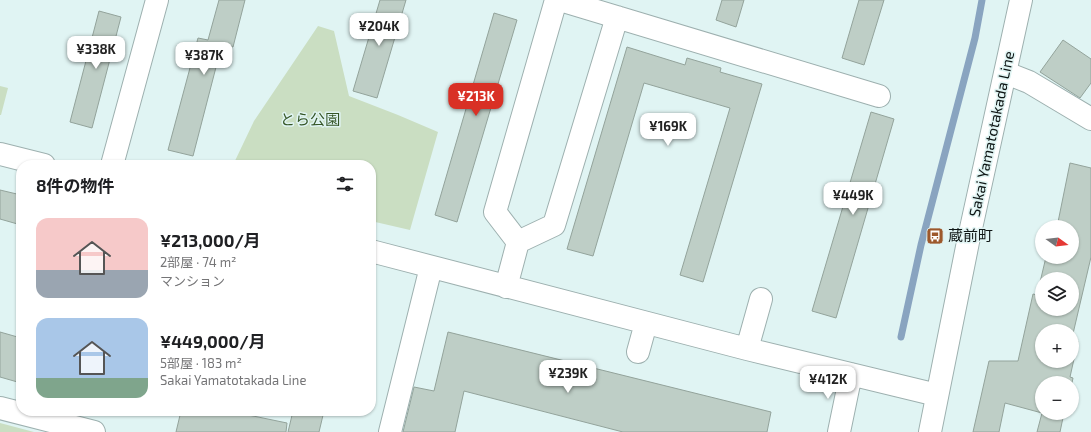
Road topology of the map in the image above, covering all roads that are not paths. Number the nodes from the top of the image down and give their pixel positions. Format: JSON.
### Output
{"nodes":[{"id":1,"x":157,"y":0,"type":"edge"},
{"id":2,"x":556,"y":0,"type":"edge"},
{"id":3,"x":560,"y":0,"type":"edge"},
{"id":4,"x":1021,"y":0,"type":"edge"},
{"id":5,"x":617,"y":17,"type":"junction"},
{"id":6,"x":1006,"y":73,"type":"junction"},
{"id":7,"x":880,"y":96,"type":"dead end"},
{"id":8,"x":1091,"y":119,"type":"edge"},
{"id":9,"x":0,"y":154,"type":"edge"},
{"id":10,"x":24,"y":160,"type":"edge"},
{"id":11,"x":113,"y":160,"type":"edge"},
{"id":12,"x":518,"y":242,"type":"junction"},
{"id":13,"x":376,"y":252,"type":"edge"},
{"id":14,"x":431,"y":268,"type":"junction"},
{"id":15,"x":506,"y":287,"type":"junction"},
{"id":16,"x":761,"y":299,"type":"dead end"},
{"id":17,"x":646,"y":323,"type":"junction"},
{"id":18,"x":747,"y":349,"type":"junction"},
{"id":19,"x":638,"y":352,"type":"dead end"},
{"id":20,"x":851,"y":374,"type":"junction"},
{"id":21,"x":937,"y":395,"type":"junction"},
{"id":22,"x":0,"y":408,"type":"edge"},
{"id":23,"x":16,"y":412,"type":"edge"},
{"id":24,"x":31,"y":416,"type":"edge"},
{"id":25,"x":94,"y":432,"type":"edge"},
{"id":26,"x":390,"y":432,"type":"edge"},
{"id":27,"x":839,"y":432,"type":"edge"},
{"id":28,"x":930,"y":432,"type":"edge"}],
"edges":[{"from":1,"to":11,"type":"street"},
{"from":2,"to":12,"type":"street"},
{"from":3,"to":5,"type":"street"},
{"from":4,"to":6,"type":"street","name":"Sakai Yamatotakada Line"},
{"from":5,"to":7,"type":"street"},
{"from":5,"to":12,"type":"street"},
{"from":6,"to":8,"type":"street"},
{"from":6,"to":21,"type":"street","name":"Sakai Yamatotakada Line"},
{"from":9,"to":10,"type":"street"},
{"from":12,"to":15,"type":"street"},
{"from":13,"to":14,"type":"street"},
{"from":14,"to":15,"type":"street"},
{"from":14,"to":26,"type":"street"},
{"from":15,"to":17,"type":"street"},
{"from":16,"to":18,"type":"street"},
{"from":17,"to":18,"type":"street"},
{"from":17,"to":19,"type":"street"},
{"from":18,"to":20,"type":"street"},
{"from":20,"to":21,"type":"street"},
{"from":20,"to":27,"type":"street"},
{"from":21,"to":28,"type":"street","name":"Sakai Yamatotakada Line"},
{"from":22,"to":23,"type":"street"},
{"from":24,"to":25,"type":"street"}]}
